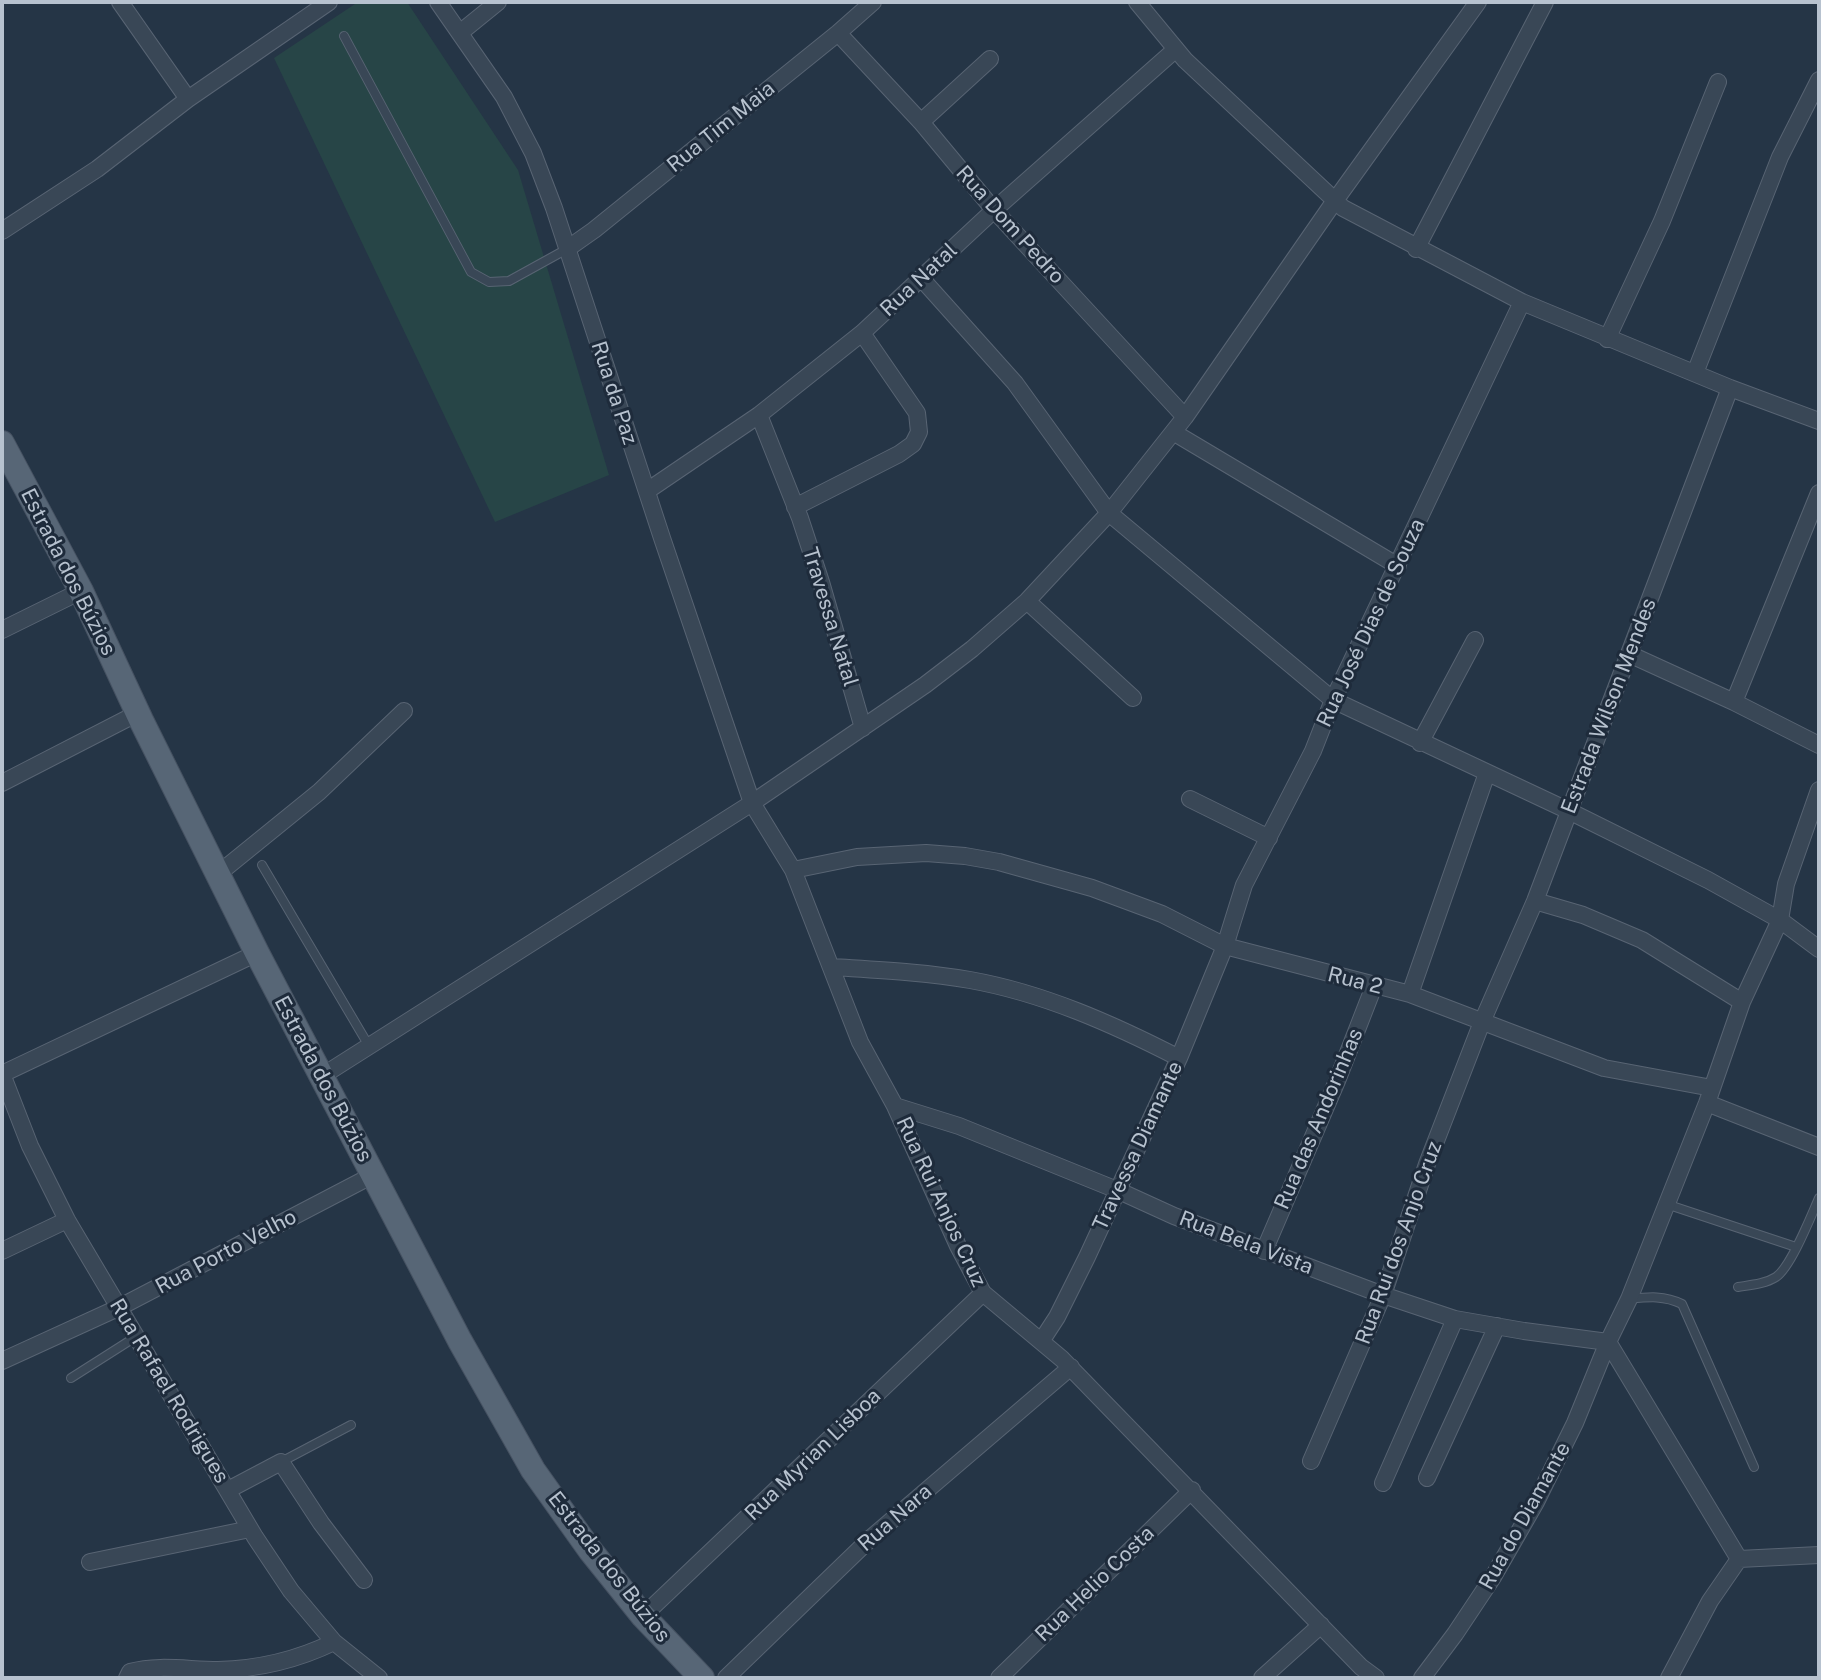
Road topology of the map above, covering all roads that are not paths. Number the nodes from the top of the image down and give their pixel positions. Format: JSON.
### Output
{"nodes":[{"id":1,"x":120,"y":2,"type":"edge"},
{"id":2,"x":330,"y":2,"type":"edge"},
{"id":3,"x":438,"y":2,"type":"edge"},
{"id":4,"x":498,"y":2,"type":"edge"},
{"id":5,"x":873,"y":2,"type":"edge"},
{"id":6,"x":1137,"y":2,"type":"edge"},
{"id":7,"x":1478,"y":2,"type":"edge"},
{"id":8,"x":1545,"y":2,"type":"edge"},
{"id":9,"x":461,"y":32,"type":"junction"},
{"id":10,"x":838,"y":33,"type":"junction"},
{"id":11,"x":344,"y":36,"type":"dead end"},
{"id":12,"x":1176,"y":49,"type":"junction"},
{"id":13,"x":990,"y":59,"type":"dead end"},
{"id":14,"x":1819,"y":80,"type":"edge"},
{"id":15,"x":1718,"y":82,"type":"dead end"},
{"id":16,"x":188,"y":99,"type":"junction"},
{"id":17,"x":921,"y":122,"type":"junction"},
{"id":18,"x":1334,"y":201,"type":"junction"},
{"id":19,"x":994,"y":211,"type":"junction"},
{"id":20,"x":2,"y":231,"type":"edge"},
{"id":21,"x":567,"y":248,"type":"junction"},
{"id":22,"x":1416,"y":249,"type":"junction"},
{"id":23,"x":921,"y":278,"type":"junction"},
{"id":24,"x":1522,"y":302,"type":"junction"},
{"id":25,"x":862,"y":333,"type":"junction"},
{"id":26,"x":1607,"y":339,"type":"junction"},
{"id":27,"x":1695,"y":373,"type":"junction"},
{"id":28,"x":1730,"y":388,"type":"junction"},
{"id":29,"x":758,"y":415,"type":"junction"},
{"id":30,"x":1818,"y":416,"type":"edge"},
{"id":31,"x":1185,"y":417,"type":"junction"},
{"id":32,"x":1173,"y":432,"type":"junction"},
{"id":33,"x":2,"y":443,"type":"edge"},
{"id":34,"x":647,"y":491,"type":"junction"},
{"id":35,"x":1819,"y":493,"type":"edge"},
{"id":36,"x":795,"y":507,"type":"junction"},
{"id":37,"x":1109,"y":513,"type":"junction"},
{"id":38,"x":1398,"y":566,"type":"junction"},
{"id":39,"x":81,"y":592,"type":"junction"},
{"id":40,"x":1027,"y":601,"type":"junction"},
{"id":41,"x":2,"y":630,"type":"edge"},
{"id":42,"x":1475,"y":640,"type":"dead end"},
{"id":43,"x":1629,"y":654,"type":"junction"},
{"id":44,"x":1133,"y":698,"type":"dead end"},
{"id":45,"x":1333,"y":700,"type":"junction"},
{"id":46,"x":1734,"y":702,"type":"junction"},
{"id":47,"x":404,"y":711,"type":"dead end"},
{"id":48,"x":138,"y":713,"type":"junction"},
{"id":49,"x":863,"y":728,"type":"junction"},
{"id":50,"x":1420,"y":743,"type":"junction"},
{"id":51,"x":1819,"y":745,"type":"edge"},
{"id":52,"x":1487,"y":773,"type":"junction"},
{"id":53,"x":2,"y":783,"type":"edge"},
{"id":54,"x":1819,"y":790,"type":"edge"},
{"id":55,"x":1190,"y":799,"type":"dead end"},
{"id":56,"x":752,"y":803,"type":"junction"},
{"id":57,"x":1569,"y":811,"type":"junction"},
{"id":58,"x":1269,"y":838,"type":"junction"},
{"id":59,"x":262,"y":864,"type":"dead end"},
{"id":60,"x":793,"y":870,"type":"junction"},
{"id":61,"x":218,"y":874,"type":"junction"},
{"id":62,"x":1535,"y":901,"type":"junction"},
{"id":63,"x":1780,"y":920,"type":"junction"},
{"id":64,"x":1225,"y":946,"type":"junction"},
{"id":65,"x":1819,"y":949,"type":"edge"},
{"id":66,"x":257,"y":953,"type":"junction"},
{"id":67,"x":832,"y":967,"type":"junction"},
{"id":68,"x":1374,"y":986,"type":"junction"},
{"id":69,"x":1410,"y":994,"type":"junction"},
{"id":70,"x":1742,"y":1002,"type":"junction"},
{"id":71,"x":1482,"y":1022,"type":"junction"},
{"id":72,"x":369,"y":1046,"type":"junction"},
{"id":73,"x":1179,"y":1058,"type":"junction"},
{"id":74,"x":2,"y":1074,"type":"edge"},
{"id":75,"x":322,"y":1076,"type":"junction"},
{"id":76,"x":1709,"y":1095,"type":"junction"},
{"id":77,"x":895,"y":1106,"type":"junction"},
{"id":78,"x":1819,"y":1147,"type":"edge"},
{"id":79,"x":373,"y":1175,"type":"junction"},
{"id":80,"x":1117,"y":1190,"type":"junction"},
{"id":81,"x":1819,"y":1198,"type":"edge"},
{"id":82,"x":1666,"y":1204,"type":"junction"},
{"id":83,"x":67,"y":1220,"type":"junction"},
{"id":84,"x":1796,"y":1247,"type":"junction"},
{"id":85,"x":2,"y":1251,"type":"edge"},
{"id":86,"x":1264,"y":1251,"type":"junction"},
{"id":87,"x":1738,"y":1287,"type":"dead end"},
{"id":88,"x":982,"y":1293,"type":"junction"},
{"id":89,"x":1383,"y":1295,"type":"junction"},
{"id":90,"x":1629,"y":1299,"type":"junction"},
{"id":91,"x":120,"y":1307,"type":"junction"},
{"id":92,"x":1455,"y":1319,"type":"junction"},
{"id":93,"x":1497,"y":1326,"type":"junction"},
{"id":94,"x":137,"y":1336,"type":"junction"},
{"id":95,"x":1042,"y":1340,"type":"junction"},
{"id":96,"x":1608,"y":1342,"type":"junction"},
{"id":97,"x":2,"y":1361,"type":"edge"},
{"id":98,"x":1070,"y":1367,"type":"junction"},
{"id":99,"x":71,"y":1378,"type":"dead end"},
{"id":100,"x":351,"y":1425,"type":"dead end"},
{"id":101,"x":1311,"y":1461,"type":"dead end"},
{"id":102,"x":281,"y":1462,"type":"junction"},
{"id":103,"x":1754,"y":1467,"type":"dead end"},
{"id":104,"x":1427,"y":1478,"type":"dead end"},
{"id":105,"x":1383,"y":1483,"type":"dead end"},
{"id":106,"x":228,"y":1490,"type":"junction"},
{"id":107,"x":1192,"y":1490,"type":"junction"},
{"id":108,"x":250,"y":1529,"type":"junction"},
{"id":109,"x":1819,"y":1555,"type":"edge"},
{"id":110,"x":1740,"y":1559,"type":"junction"},
{"id":111,"x":90,"y":1562,"type":"dead end"},
{"id":112,"x":364,"y":1580,"type":"dead end"},
{"id":113,"x":643,"y":1616,"type":"junction"},
{"id":114,"x":1321,"y":1625,"type":"junction"},
{"id":115,"x":334,"y":1642,"type":"junction"},
{"id":116,"x":127,"y":1678,"type":"edge"},
{"id":117,"x":379,"y":1678,"type":"edge"},
{"id":118,"x":702,"y":1678,"type":"edge"},
{"id":119,"x":726,"y":1678,"type":"edge"},
{"id":120,"x":999,"y":1678,"type":"edge"},
{"id":121,"x":1262,"y":1678,"type":"edge"},
{"id":122,"x":1376,"y":1678,"type":"edge"},
{"id":123,"x":1422,"y":1678,"type":"edge"},
{"id":124,"x":1669,"y":1678,"type":"edge"}],
"edges":[{"from":1,"to":16,"type":"street"},
{"from":2,"to":16,"type":"street"},
{"from":3,"to":9,"type":"street","name":"Rua da Paz"},
{"from":4,"to":9,"type":"street"},
{"from":5,"to":10,"type":"street","name":"Rua Tim Maia"},
{"from":6,"to":12,"type":"street"},
{"from":7,"to":18,"type":"street"},
{"from":8,"to":22,"type":"street"},
{"from":9,"to":21,"type":"street","name":"Rua da Paz"},
{"from":10,"to":17,"type":"street","name":"Rua Dom Pedro"},
{"from":10,"to":21,"type":"street","name":"Rua Tim Maia"},
{"from":11,"to":21,"type":"lane"},
{"from":12,"to":18,"type":"street"},
{"from":12,"to":19,"type":"street","name":"Rua Natal"},
{"from":13,"to":17,"type":"street"},
{"from":14,"to":27,"type":"street"},
{"from":15,"to":26,"type":"street"},
{"from":16,"to":20,"type":"street"},
{"from":17,"to":19,"type":"street","name":"Rua Dom Pedro"},
{"from":18,"to":22,"type":"street"},
{"from":18,"to":31,"type":"street"},
{"from":19,"to":23,"type":"street","name":"Rua Natal"},
{"from":19,"to":31,"type":"street","name":"Rua Dom Pedro"},
{"from":21,"to":34,"type":"street","name":"Rua da Paz"},
{"from":22,"to":24,"type":"street"},
{"from":23,"to":25,"type":"street","name":"Rua Natal"},
{"from":23,"to":37,"type":"street"},
{"from":24,"to":26,"type":"street"},
{"from":24,"to":38,"type":"street","name":"Rua José Dias de Souza"},
{"from":25,"to":29,"type":"street","name":"Rua Natal"},
{"from":25,"to":36,"type":"street"},
{"from":26,"to":27,"type":"street"},
{"from":27,"to":28,"type":"street"},
{"from":28,"to":30,"type":"street"},
{"from":28,"to":43,"type":"street","name":"Estrada Wilson Mendes"},
{"from":29,"to":34,"type":"street","name":"Rua Natal"},
{"from":29,"to":36,"type":"street","name":"Travessa Natal"},
{"from":31,"to":32,"type":"street"},
{"from":32,"to":37,"type":"street"},
{"from":32,"to":38,"type":"street"},
{"from":33,"to":39,"type":"main road","name":"Estrada dos Búzios"},
{"from":34,"to":56,"type":"street","name":"Rua da Paz"},
{"from":35,"to":46,"type":"street"},
{"from":36,"to":49,"type":"street","name":"Travessa Natal"},
{"from":37,"to":40,"type":"street"},
{"from":37,"to":45,"type":"street"},
{"from":38,"to":45,"type":"street","name":"Rua José Dias de Souza"},
{"from":39,"to":41,"type":"street"},
{"from":39,"to":48,"type":"main road","name":"Estrada dos Búzios"},
{"from":40,"to":44,"type":"street"},
{"from":40,"to":49,"type":"street"},
{"from":42,"to":50,"type":"street"},
{"from":43,"to":46,"type":"street"},
{"from":43,"to":57,"type":"street","name":"Estrada Wilson Mendes"},
{"from":45,"to":50,"type":"street"},
{"from":45,"to":58,"type":"street","name":"Rua José Dias de Souza"},
{"from":46,"to":51,"type":"street"},
{"from":47,"to":61,"type":"street"},
{"from":48,"to":53,"type":"street"},
{"from":48,"to":61,"type":"main road","name":"Estrada dos Búzios"},
{"from":49,"to":56,"type":"street"},
{"from":50,"to":52,"type":"street"},
{"from":52,"to":57,"type":"street"},
{"from":52,"to":69,"type":"street"},
{"from":54,"to":63,"type":"street"},
{"from":55,"to":58,"type":"street"},
{"from":56,"to":60,"type":"street","name":"Rua Rui Anjos Cruz"},
{"from":56,"to":72,"type":"street"},
{"from":57,"to":62,"type":"street","name":"Estrada Wilson Mendes"},
{"from":57,"to":63,"type":"street"},
{"from":58,"to":64,"type":"street","name":"Rua José Dias de Souza"},
{"from":59,"to":72,"type":"lane"},
{"from":60,"to":64,"type":"street","name":"Rua 2"},
{"from":60,"to":67,"type":"street","name":"Rua Rui Anjos Cruz"},
{"from":61,"to":66,"type":"main road","name":"Estrada dos Búzios"},
{"from":62,"to":70,"type":"street"},
{"from":62,"to":71,"type":"street","name":"Estrada Wilson Mendes"},
{"from":63,"to":65,"type":"street"},
{"from":63,"to":70,"type":"street"},
{"from":64,"to":68,"type":"street","name":"Rua 2"},
{"from":64,"to":73,"type":"street","name":"Travessa Diamante"},
{"from":66,"to":74,"type":"street"},
{"from":66,"to":75,"type":"main road","name":"Estrada dos Búzios"},
{"from":67,"to":73,"type":"street"},
{"from":67,"to":77,"type":"street","name":"Rua Rui Anjos Cruz"},
{"from":68,"to":69,"type":"street","name":"Rua 2"},
{"from":68,"to":86,"type":"street","name":"Rua das Andorinhas"},
{"from":69,"to":71,"type":"street","name":"Rua 2"},
{"from":70,"to":76,"type":"street"},
{"from":71,"to":76,"type":"street"},
{"from":71,"to":89,"type":"street","name":"Rua Rui dos Anjo Cruz"},
{"from":72,"to":75,"type":"street"},
{"from":73,"to":80,"type":"street","name":"Travessa Diamante"},
{"from":74,"to":83,"type":"street","name":"Rua Rafael Rodrigues"},
{"from":75,"to":79,"type":"main road","name":"Estrada dos Búzios"},
{"from":76,"to":78,"type":"street"},
{"from":76,"to":82,"type":"street","name":"Rua do Diamante"},
{"from":77,"to":80,"type":"street","name":"Rua Bela Vista"},
{"from":77,"to":88,"type":"street","name":"Rua Rui Anjos Cruz"},
{"from":79,"to":91,"type":"street","name":"Rua Porto Velho"},
{"from":79,"to":113,"type":"main road","name":"Estrada dos Búzios"},
{"from":80,"to":86,"type":"street","name":"Rua Bela Vista"},
{"from":80,"to":95,"type":"street","name":"Travessa Diamante"},
{"from":81,"to":84,"type":"lane"},
{"from":82,"to":84,"type":"lane"},
{"from":82,"to":90,"type":"street","name":"Rua do Diamante"},
{"from":83,"to":85,"type":"street"},
{"from":83,"to":91,"type":"street","name":"Rua Rafael Rodrigues"},
{"from":84,"to":87,"type":"lane"},
{"from":86,"to":89,"type":"street","name":"Rua Bela Vista"},
{"from":88,"to":95,"type":"street","name":"Rua Rui Anjos Cruz"},
{"from":88,"to":113,"type":"street","name":"Rua Myrian Lisboa"},
{"from":89,"to":92,"type":"street","name":"Rua Bela Vista"},
{"from":89,"to":101,"type":"street","name":"Rua Rui dos Anjo Cruz"},
{"from":90,"to":96,"type":"street","name":"Rua do Diamante"},
{"from":90,"to":103,"type":"lane"},
{"from":91,"to":94,"type":"street","name":"Rua Rafael Rodrigues"},
{"from":91,"to":97,"type":"street","name":"Rua Porto Velho"},
{"from":92,"to":93,"type":"street","name":"Rua Bela Vista"},
{"from":92,"to":105,"type":"street"},
{"from":93,"to":96,"type":"street","name":"Rua Bela Vista"},
{"from":93,"to":104,"type":"street"},
{"from":94,"to":99,"type":"lane"},
{"from":94,"to":106,"type":"street","name":"Rua Rafael Rodrigues"},
{"from":95,"to":98,"type":"street","name":"Rua Rui Anjos Cruz"},
{"from":96,"to":110,"type":"street"},
{"from":96,"to":123,"type":"street","name":"Rua do Diamante"},
{"from":98,"to":107,"type":"street","name":"Rua Rui Anjos Cruz"},
{"from":98,"to":119,"type":"street","name":"Rua Nara"},
{"from":100,"to":102,"type":"lane"},
{"from":102,"to":106,"type":"street"},
{"from":102,"to":112,"type":"street"},
{"from":106,"to":108,"type":"street","name":"Rua Rafael Rodrigues"},
{"from":107,"to":114,"type":"street","name":"Rua Rui Anjos Cruz"},
{"from":107,"to":120,"type":"street","name":"Rua Helio Costa"},
{"from":108,"to":111,"type":"street"},
{"from":108,"to":115,"type":"street","name":"Rua Rafael Rodrigues"},
{"from":109,"to":110,"type":"street"},
{"from":110,"to":124,"type":"street"},
{"from":113,"to":118,"type":"main road","name":"Estrada dos Búzios"},
{"from":114,"to":121,"type":"street"},
{"from":114,"to":122,"type":"street","name":"Rua Rui Anjos Cruz"},
{"from":115,"to":116,"type":"street"},
{"from":115,"to":117,"type":"street","name":"Rua Rafael Rodrigues"}]}
